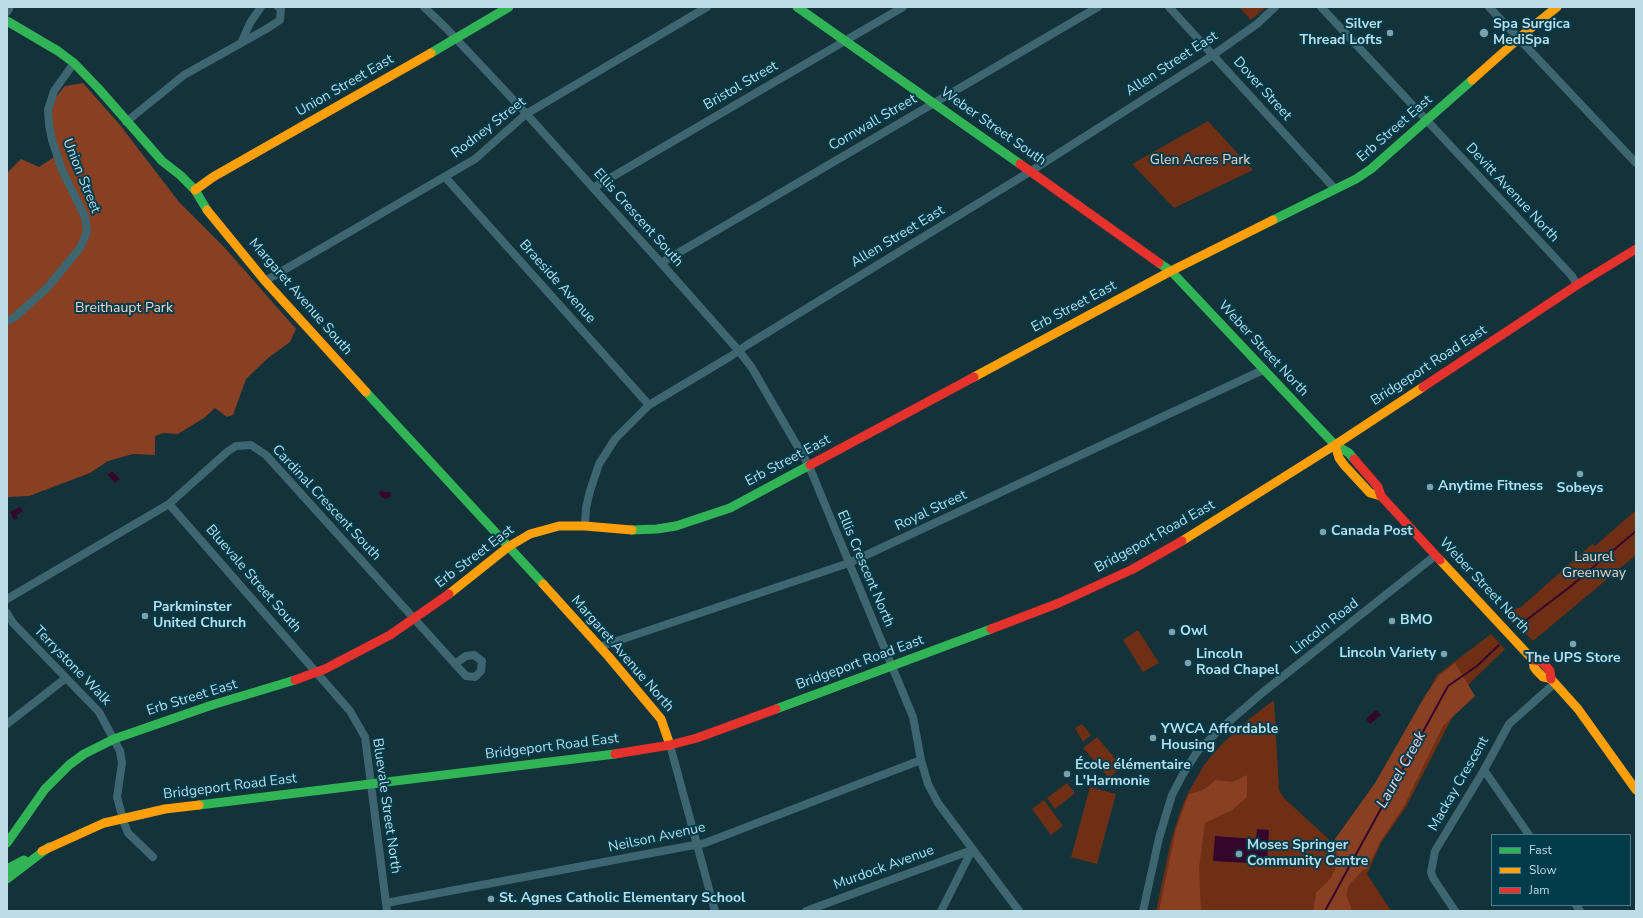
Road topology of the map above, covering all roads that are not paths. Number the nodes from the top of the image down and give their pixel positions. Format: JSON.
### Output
{"nodes":[{"id":1,"x":10,"y":7,"type":"edge"},
{"id":2,"x":261,"y":7,"type":"edge"},
{"id":3,"x":278,"y":7,"type":"edge"},
{"id":4,"x":424,"y":7,"type":"edge"},
{"id":5,"x":509,"y":7,"type":"edge"},
{"id":6,"x":707,"y":7,"type":"edge"},
{"id":7,"x":797,"y":7,"type":"edge"},
{"id":8,"x":902,"y":7,"type":"edge"},
{"id":9,"x":1098,"y":7,"type":"edge"},
{"id":10,"x":1168,"y":7,"type":"edge"},
{"id":11,"x":1275,"y":7,"type":"edge"},
{"id":12,"x":1321,"y":7,"type":"edge"},
{"id":13,"x":1489,"y":7,"type":"edge"},
{"id":14,"x":1557,"y":7,"type":"edge"},
{"id":15,"x":7,"y":12,"type":"edge"},
{"id":16,"x":7,"y":22,"type":"edge"},
{"id":17,"x":1518,"y":38,"type":"junction"},
{"id":18,"x":456,"y":39,"type":"junction"},
{"id":19,"x":242,"y":41,"type":"junction"},
{"id":20,"x":845,"y":41,"type":"junction"},
{"id":21,"x":1213,"y":55,"type":"junction"},
{"id":22,"x":74,"y":63,"type":"junction"},
{"id":23,"x":934,"y":102,"type":"junction"},
{"id":24,"x":526,"y":114,"type":"junction"},
{"id":25,"x":1427,"y":120,"type":"junction"},
{"id":26,"x":126,"y":122,"type":"junction"},
{"id":27,"x":1636,"y":163,"type":"edge"},
{"id":28,"x":1031,"y":171,"type":"junction"},
{"id":29,"x":445,"y":177,"type":"junction"},
{"id":30,"x":593,"y":188,"type":"junction"},
{"id":31,"x":1335,"y":189,"type":"junction"},
{"id":32,"x":195,"y":190,"type":"junction"},
{"id":33,"x":1636,"y":249,"type":"edge"},
{"id":34,"x":662,"y":263,"type":"junction"},
{"id":35,"x":1172,"y":271,"type":"junction"},
{"id":36,"x":265,"y":281,"type":"junction"},
{"id":37,"x":1577,"y":285,"type":"junction"},
{"id":38,"x":7,"y":321,"type":"edge"},
{"id":39,"x":739,"y":351,"type":"junction"},
{"id":40,"x":1263,"y":370,"type":"junction"},
{"id":41,"x":649,"y":405,"type":"junction"},
{"id":42,"x":1335,"y":445,"type":"junction"},
{"id":43,"x":809,"y":466,"type":"junction"},
{"id":44,"x":169,"y":504,"type":"junction"},
{"id":45,"x":585,"y":526,"type":"junction"},
{"id":46,"x":508,"y":547,"type":"junction"},
{"id":47,"x":1436,"y":555,"type":"junction"},
{"id":48,"x":849,"y":563,"type":"junction"},
{"id":49,"x":7,"y":599,"type":"edge"},
{"id":50,"x":7,"y":613,"type":"edge"},
{"id":51,"x":414,"y":620,"type":"junction"},
{"id":52,"x":599,"y":646,"type":"junction"},
{"id":53,"x":456,"y":664,"type":"dead end"},
{"id":54,"x":892,"y":667,"type":"junction"},
{"id":55,"x":317,"y":672,"type":"junction"},
{"id":56,"x":66,"y":678,"type":"junction"},
{"id":57,"x":1553,"y":681,"type":"junction"},
{"id":58,"x":7,"y":724,"type":"edge"},
{"id":59,"x":114,"y":739,"type":"junction"},
{"id":60,"x":670,"y":745,"type":"junction"},
{"id":61,"x":921,"y":760,"type":"junction"},
{"id":62,"x":1484,"y":770,"type":"junction"},
{"id":63,"x":371,"y":784,"type":"junction"},
{"id":64,"x":1636,"y":790,"type":"edge"},
{"id":65,"x":122,"y":818,"type":"junction"},
{"id":66,"x":1527,"y":834,"type":"edge"},
{"id":67,"x":7,"y":843,"type":"edge"},
{"id":68,"x":698,"y":844,"type":"junction"},
{"id":69,"x":49,"y":848,"type":"junction"},
{"id":70,"x":972,"y":850,"type":"junction"},
{"id":71,"x":153,"y":857,"type":"dead end"},
{"id":72,"x":7,"y":869,"type":"edge"},
{"id":73,"x":7,"y":879,"type":"edge"},
{"id":74,"x":387,"y":907,"type":"edge"},
{"id":75,"x":715,"y":911,"type":"edge"},
{"id":76,"x":806,"y":911,"type":"edge"},
{"id":77,"x":941,"y":911,"type":"edge"},
{"id":78,"x":1019,"y":911,"type":"edge"},
{"id":79,"x":1143,"y":911,"type":"edge"},
{"id":80,"x":1455,"y":911,"type":"edge"}],
"edges":[{"from":1,"to":15,"type":"street"},
{"from":2,"to":19,"type":"street"},
{"from":3,"to":19,"type":"street"},
{"from":4,"to":18,"type":"street","name":"Ellis Crescent South"},
{"from":5,"to":18,"type":"main road","name":"Union Street East"},
{"from":6,"to":24,"type":"street","name":"Rodney Street"},
{"from":7,"to":20,"type":"main road","name":"Weber Street South"},
{"from":8,"to":20,"type":"street","name":"Bristol Street"},
{"from":9,"to":23,"type":"street","name":"Cornwall Street"},
{"from":10,"to":21,"type":"street","name":"Dover Street"},
{"from":11,"to":21,"type":"street","name":"Allen Street East"},
{"from":12,"to":25,"type":"street","name":"Devitt Avenue North"},
{"from":13,"to":17,"type":"street"},
{"from":14,"to":17,"type":"main road","name":"Erb Street East"},
{"from":16,"to":22,"type":"main road","name":"Margaret Avenue South"},
{"from":17,"to":25,"type":"main road","name":"Erb Street East"},
{"from":17,"to":27,"type":"street"},
{"from":18,"to":24,"type":"street","name":"Ellis Crescent South"},
{"from":18,"to":32,"type":"main road","name":"Union Street East"},
{"from":19,"to":26,"type":"street"},
{"from":20,"to":23,"type":"main road","name":"Weber Street South"},
{"from":20,"to":30,"type":"street","name":"Bristol Street"},
{"from":21,"to":28,"type":"street","name":"Allen Street East"},
{"from":21,"to":31,"type":"street","name":"Dover Street"},
{"from":22,"to":26,"type":"main road","name":"Margaret Avenue South"},
{"from":22,"to":38,"type":"street","name":"Union Street"},
{"from":23,"to":28,"type":"main road","name":"Weber Street South"},
{"from":23,"to":34,"type":"street","name":"Cornwall Street"},
{"from":24,"to":29,"type":"street","name":"Rodney Street"},
{"from":24,"to":30,"type":"street","name":"Ellis Crescent South"},
{"from":25,"to":31,"type":"main road","name":"Erb Street East"},
{"from":25,"to":37,"type":"street","name":"Devitt Avenue North"},
{"from":26,"to":32,"type":"main road","name":"Margaret Avenue South"},
{"from":28,"to":35,"type":"main road","name":"Weber Street South"},
{"from":28,"to":39,"type":"street","name":"Allen Street East"},
{"from":29,"to":36,"type":"street","name":"Rodney Street"},
{"from":29,"to":41,"type":"street","name":"Braeside Avenue"},
{"from":30,"to":34,"type":"street","name":"Ellis Crescent South"},
{"from":31,"to":35,"type":"main road","name":"Erb Street East"},
{"from":32,"to":36,"type":"main road","name":"Margaret Avenue South"},
{"from":33,"to":37,"type":"main road","name":"Bridgeport Road East"},
{"from":34,"to":39,"type":"street","name":"Ellis Crescent South"},
{"from":35,"to":40,"type":"main road","name":"Weber Street North"},
{"from":35,"to":43,"type":"main road","name":"Erb Street East"},
{"from":36,"to":46,"type":"main road","name":"Margaret Avenue South"},
{"from":37,"to":42,"type":"main road","name":"Bridgeport Road East"},
{"from":39,"to":41,"type":"street","name":"Allen Street East"},
{"from":39,"to":43,"type":"street","name":"Ellis Crescent South"},
{"from":40,"to":42,"type":"main road","name":"Weber Street North"},
{"from":40,"to":48,"type":"street","name":"Royal Street"},
{"from":41,"to":45,"type":"street","name":"Allen Street East"},
{"from":42,"to":47,"type":"main road","name":"Weber Street North"},
{"from":42,"to":54,"type":"main road","name":"Bridgeport Road East"},
{"from":43,"to":45,"type":"main road","name":"Erb Street East"},
{"from":43,"to":48,"type":"street","name":"Ellis Crescent North"},
{"from":44,"to":49,"type":"street","name":"Cardinal Crescent South"},
{"from":44,"to":51,"type":"street","name":"Cardinal Crescent South"},
{"from":44,"to":55,"type":"street","name":"Bluevale Street South"},
{"from":45,"to":46,"type":"main road","name":"Erb Street East"},
{"from":46,"to":51,"type":"main road","name":"Erb Street East"},
{"from":46,"to":52,"type":"main road","name":"Margaret Avenue North"},
{"from":47,"to":57,"type":"main road","name":"Weber Street North"},
{"from":47,"to":79,"type":"street","name":"Lincoln Road"},
{"from":48,"to":52,"type":"street","name":"Royal Street"},
{"from":48,"to":54,"type":"street","name":"Ellis Crescent North"},
{"from":50,"to":56,"type":"street","name":"Terrystone Walk"},
{"from":51,"to":53,"type":"street","name":"Cardinal Crescent South"},
{"from":51,"to":55,"type":"main road","name":"Erb Street East"},
{"from":52,"to":60,"type":"main road","name":"Margaret Avenue North"},
{"from":54,"to":60,"type":"main road","name":"Bridgeport Road East"},
{"from":54,"to":61,"type":"street","name":"Ellis Crescent North"},
{"from":55,"to":59,"type":"main road","name":"Erb Street East"},
{"from":55,"to":63,"type":"street","name":"Bluevale Street North"},
{"from":56,"to":58,"type":"street"},
{"from":56,"to":59,"type":"street","name":"Terrystone Walk"},
{"from":57,"to":62,"type":"street","name":"Mackay Crescent"},
{"from":57,"to":64,"type":"main road","name":"Weber Street North"},
{"from":59,"to":65,"type":"street","name":"Terrystone Walk"},
{"from":59,"to":67,"type":"main road","name":"Erb Street East"},
{"from":60,"to":63,"type":"main road","name":"Bridgeport Road East"},
{"from":60,"to":68,"type":"street","name":"Margaret Avenue North"},
{"from":61,"to":68,"type":"street","name":"Neilson Avenue"},
{"from":61,"to":70,"type":"street","name":"Ellis Crescent North"},
{"from":62,"to":66,"type":"street"},
{"from":62,"to":80,"type":"street","name":"Mackay Crescent"},
{"from":63,"to":65,"type":"main road","name":"Bridgeport Road East"},
{"from":63,"to":74,"type":"street","name":"Bluevale Street North"},
{"from":65,"to":69,"type":"main road","name":"Bridgeport Road East"},
{"from":65,"to":71,"type":"street","name":"Terrystone Walk"},
{"from":68,"to":74,"type":"street","name":"Neilson Avenue"},
{"from":68,"to":75,"type":"street","name":"Margaret Avenue North"},
{"from":69,"to":72,"type":"main road","name":"Bridgeport Road East"},
{"from":69,"to":73,"type":"main road"},
{"from":70,"to":76,"type":"street","name":"Murdock Avenue"},
{"from":70,"to":77,"type":"street"},
{"from":70,"to":78,"type":"street","name":"Ellis Crescent North"}]}
